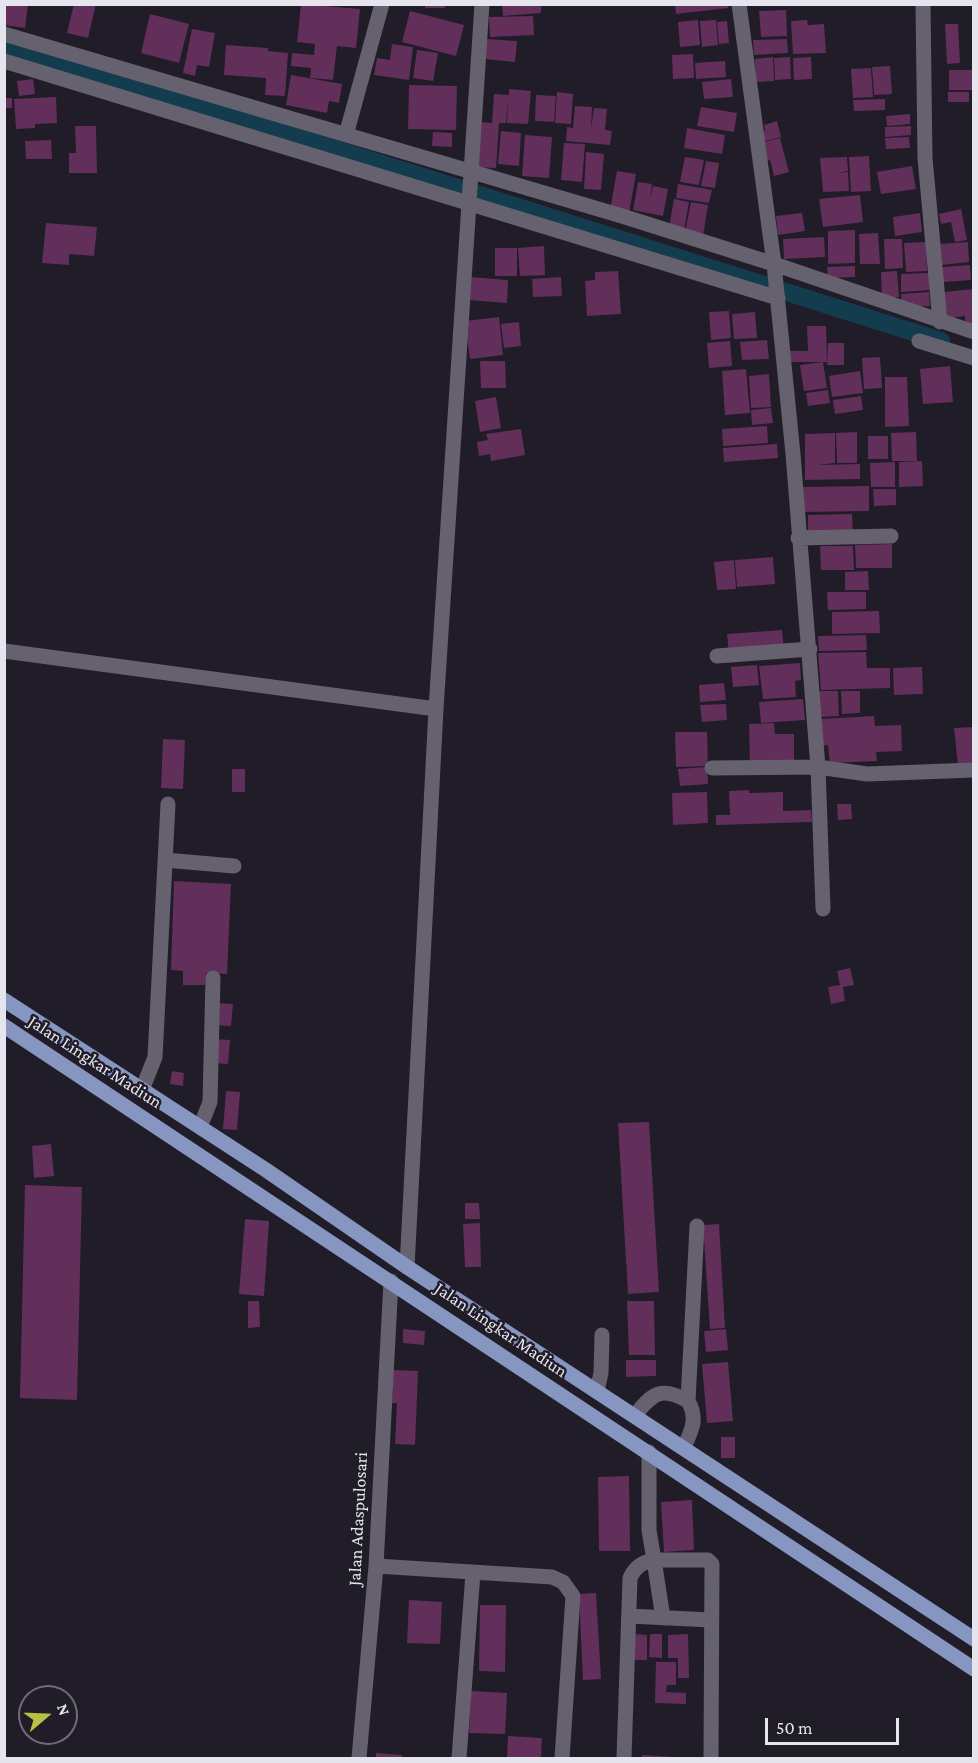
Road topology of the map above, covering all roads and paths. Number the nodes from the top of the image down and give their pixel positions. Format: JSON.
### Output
{"nodes":[{"id":1,"x":382,"y":4,"type":"edge"},
{"id":2,"x":482,"y":4,"type":"edge"},
{"id":3,"x":739,"y":4,"type":"edge"},
{"id":4,"x":923,"y":4,"type":"edge"},
{"id":5,"x":4,"y":34,"type":"edge"},
{"id":6,"x":4,"y":61,"type":"edge"},
{"id":7,"x":346,"y":135,"type":"junction"},
{"id":8,"x":473,"y":173,"type":"junction"},
{"id":9,"x":471,"y":202,"type":"junction"},
{"id":10,"x":775,"y":266,"type":"junction"},
{"id":11,"x":778,"y":296,"type":"junction"},
{"id":12,"x":940,"y":322,"type":"junction"},
{"id":13,"x":974,"y":332,"type":"edge"},
{"id":14,"x":919,"y":341,"type":"dead end"},
{"id":15,"x":974,"y":358,"type":"edge"},
{"id":16,"x":891,"y":536,"type":"dead end"},
{"id":17,"x":798,"y":538,"type":"junction"},
{"id":18,"x":810,"y":649,"type":"junction"},
{"id":19,"x":4,"y":651,"type":"edge"},
{"id":20,"x":717,"y":656,"type":"dead end"},
{"id":21,"x":436,"y":709,"type":"junction"},
{"id":22,"x":818,"y":767,"type":"junction"},
{"id":23,"x":712,"y":768,"type":"dead end"},
{"id":24,"x":974,"y":770,"type":"edge"},
{"id":25,"x":168,"y":804,"type":"dead end"},
{"id":26,"x":165,"y":860,"type":"junction"},
{"id":27,"x":234,"y":866,"type":"dead end"},
{"id":28,"x":823,"y":909,"type":"dead end"},
{"id":29,"x":213,"y":978,"type":"dead end"},
{"id":30,"x":4,"y":1000,"type":"edge"},
{"id":31,"x":4,"y":1026,"type":"edge"},
{"id":32,"x":142,"y":1090,"type":"junction"},
{"id":33,"x":200,"y":1127,"type":"junction"},
{"id":34,"x":697,"y":1226,"type":"dead end"},
{"id":35,"x":407,"y":1267,"type":"junction"},
{"id":36,"x":391,"y":1281,"type":"junction"},
{"id":37,"x":602,"y":1335,"type":"dead end"},
{"id":38,"x":597,"y":1391,"type":"junction"},
{"id":39,"x":688,"y":1401,"type":"junction"},
{"id":40,"x":635,"y":1415,"type":"junction"},
{"id":41,"x":684,"y":1447,"type":"junction"},
{"id":42,"x":649,"y":1452,"type":"junction"},
{"id":43,"x":654,"y":1560,"type":"junction"},
{"id":44,"x":376,"y":1566,"type":"junction"},
{"id":45,"x":473,"y":1573,"type":"junction"},
{"id":46,"x":629,"y":1616,"type":"junction"},
{"id":47,"x":663,"y":1618,"type":"junction"},
{"id":48,"x":711,"y":1620,"type":"junction"},
{"id":49,"x":974,"y":1639,"type":"edge"},
{"id":50,"x":974,"y":1669,"type":"edge"},
{"id":51,"x":359,"y":1758,"type":"edge"},
{"id":52,"x":459,"y":1758,"type":"edge"},
{"id":53,"x":562,"y":1758,"type":"edge"},
{"id":54,"x":624,"y":1758,"type":"edge"},
{"id":55,"x":711,"y":1758,"type":"edge"}],
"edges":[{"from":1,"to":7,"type":"street"},
{"from":2,"to":8,"type":"street"},
{"from":3,"to":10,"type":"street"},
{"from":4,"to":12,"type":"street"},
{"from":5,"to":7,"type":"street"},
{"from":6,"to":9,"type":"street"},
{"from":7,"to":8,"type":"street"},
{"from":8,"to":9,"type":"street"},
{"from":8,"to":10,"type":"street"},
{"from":9,"to":11,"type":"street"},
{"from":9,"to":21,"type":"street"},
{"from":10,"to":11,"type":"street"},
{"from":10,"to":12,"type":"street"},
{"from":11,"to":17,"type":"street"},
{"from":12,"to":13,"type":"street"},
{"from":14,"to":15,"type":"street"},
{"from":16,"to":17,"type":"street"},
{"from":17,"to":18,"type":"street"},
{"from":18,"to":20,"type":"street"},
{"from":18,"to":22,"type":"street"},
{"from":19,"to":21,"type":"street"},
{"from":21,"to":35,"type":"street"},
{"from":22,"to":23,"type":"street"},
{"from":22,"to":24,"type":"street"},
{"from":22,"to":28,"type":"street"},
{"from":25,"to":26,"type":"street"},
{"from":26,"to":27,"type":"street"},
{"from":26,"to":32,"type":"street"},
{"from":29,"to":33,"type":"street"},
{"from":30,"to":32,"type":"main road","name":"Jalan Lingkar Madiun"},
{"from":31,"to":36,"type":"main road","name":"Jalan Lingkar Madiun"},
{"from":32,"to":33,"type":"main road","name":"Jalan Lingkar Madiun"},
{"from":33,"to":35,"type":"main road","name":"Jalan Lingkar Madiun"},
{"from":34,"to":39,"type":"street"},
{"from":35,"to":38,"type":"main road","name":"Jalan Lingkar Madiun"},
{"from":36,"to":42,"type":"main road","name":"Jalan Lingkar Madiun"},
{"from":36,"to":44,"type":"street","name":"Jalan Adaspulosari"},
{"from":37,"to":38,"type":"street"},
{"from":38,"to":40,"type":"main road","name":"Jalan Lingkar Madiun"},
{"from":39,"to":40,"type":"street"},
{"from":39,"to":41,"type":"street"},
{"from":40,"to":41,"type":"main road","name":"Jalan Lingkar Madiun"},
{"from":41,"to":49,"type":"main road","name":"Jalan Lingkar Madiun"},
{"from":42,"to":43,"type":"street"},
{"from":42,"to":50,"type":"main road","name":"Jalan Lingkar Madiun"},
{"from":43,"to":46,"type":"street"},
{"from":43,"to":47,"type":"street"},
{"from":43,"to":48,"type":"street"},
{"from":44,"to":45,"type":"street"},
{"from":44,"to":51,"type":"street","name":"Jalan Adaspulosari"},
{"from":45,"to":52,"type":"street"},
{"from":45,"to":53,"type":"street"},
{"from":46,"to":47,"type":"street"},
{"from":46,"to":54,"type":"street"},
{"from":47,"to":48,"type":"street"},
{"from":48,"to":55,"type":"street"}]}
